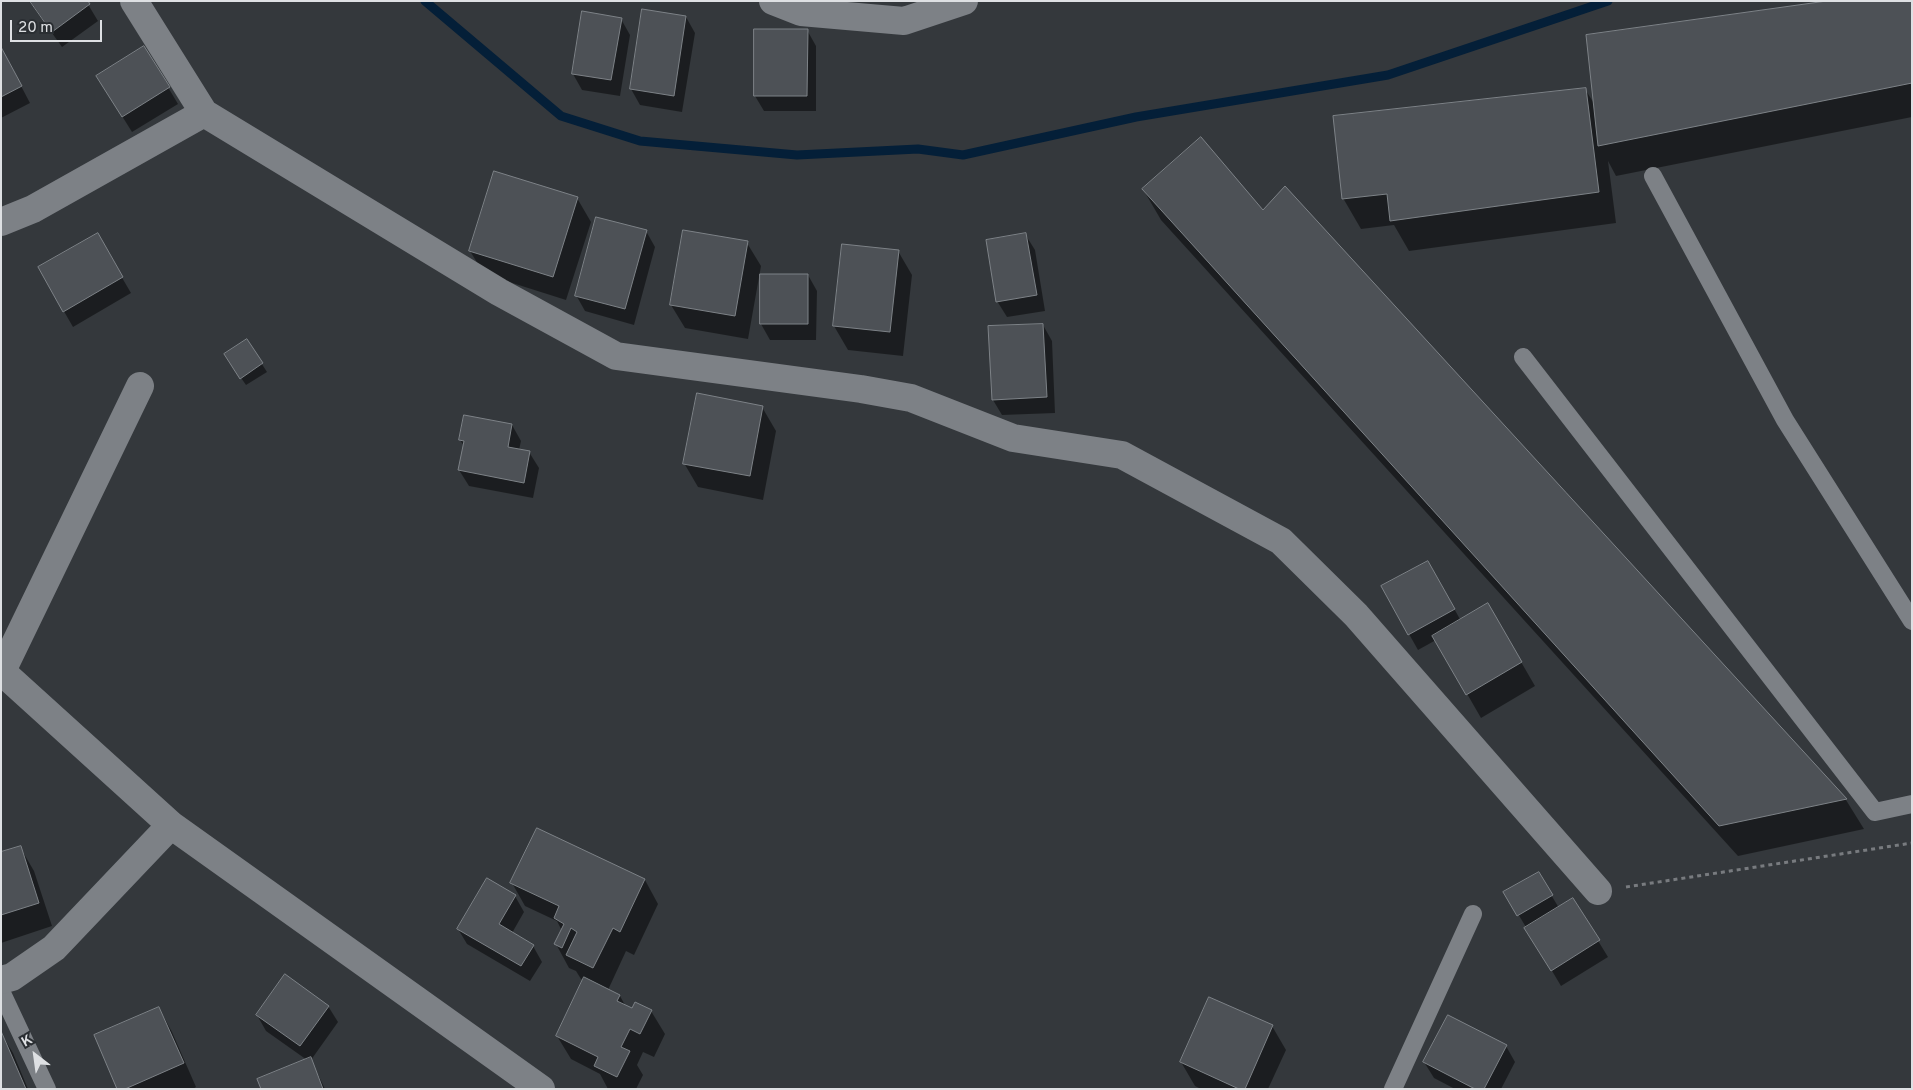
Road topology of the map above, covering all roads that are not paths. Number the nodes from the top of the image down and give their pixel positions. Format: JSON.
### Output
{"nodes":[{"id":1,"x":134,"y":1,"type":"edge"},
{"id":2,"x":773,"y":1,"type":"edge"},
{"id":3,"x":964,"y":1,"type":"edge"},
{"id":4,"x":204,"y":113,"type":"junction"},
{"id":5,"x":1653,"y":176,"type":"dead end"},
{"id":6,"x":1,"y":222,"type":"edge"},
{"id":7,"x":1523,"y":357,"type":"dead end"},
{"id":8,"x":140,"y":386,"type":"dead end"},
{"id":9,"x":1912,"y":621,"type":"edge"},
{"id":10,"x":1,"y":671,"type":"edge"},
{"id":11,"x":1912,"y":804,"type":"edge"},
{"id":12,"x":171,"y":825,"type":"junction"},
{"id":13,"x":1598,"y":891,"type":"road end"},
{"id":14,"x":1473,"y":914,"type":"dead end"},
{"id":15,"x":1,"y":980,"type":"edge"},
{"id":16,"x":1,"y":991,"type":"edge"},
{"id":17,"x":47,"y":1089,"type":"edge"},
{"id":18,"x":541,"y":1089,"type":"edge"},
{"id":19,"x":1393,"y":1089,"type":"edge"}],
"edges":[{"from":1,"to":4,"type":"street"},
{"from":2,"to":3,"type":"street"},
{"from":4,"to":6,"type":"street"},
{"from":4,"to":13,"type":"street"},
{"from":5,"to":9,"type":"lane"},
{"from":7,"to":11,"type":"lane"},
{"from":8,"to":10,"type":"street"},
{"from":10,"to":12,"type":"street"},
{"from":12,"to":15,"type":"street"},
{"from":12,"to":18,"type":"street"},
{"from":14,"to":19,"type":"lane"},
{"from":16,"to":17,"type":"lane"}]}
